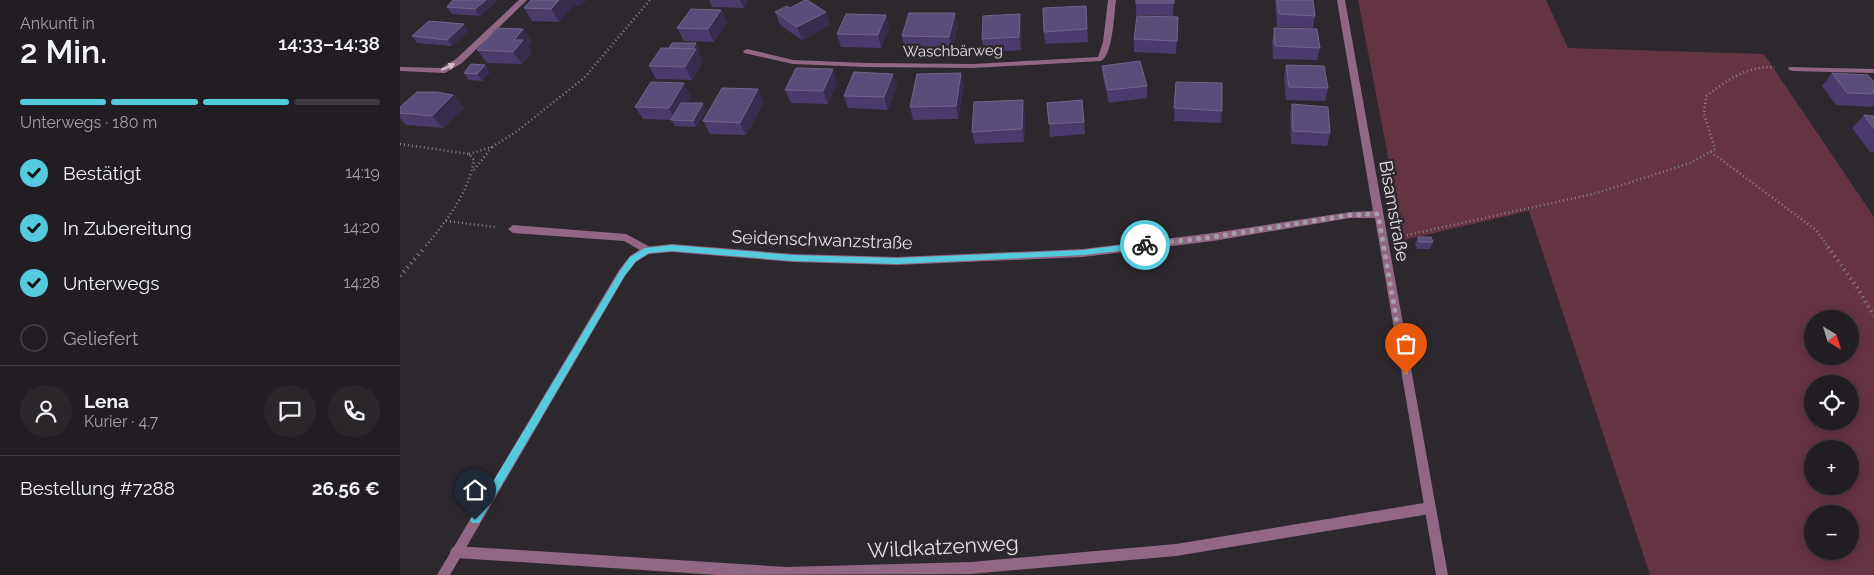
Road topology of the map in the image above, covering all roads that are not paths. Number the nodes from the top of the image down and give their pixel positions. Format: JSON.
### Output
{"nodes":[{"id":1,"x":523,"y":0,"type":"edge"},
{"id":2,"x":1112,"y":0,"type":"edge"},
{"id":3,"x":1341,"y":0,"type":"edge"},
{"id":4,"x":747,"y":51,"type":"dead end"},
{"id":5,"x":400,"y":69,"type":"edge"},
{"id":6,"x":1792,"y":69,"type":"road end"},
{"id":7,"x":1874,"y":71,"type":"edge"},
{"id":8,"x":1378,"y":214,"type":"junction"},
{"id":9,"x":514,"y":230,"type":"road end"},
{"id":10,"x":647,"y":250,"type":"junction"},
{"id":11,"x":1430,"y":508,"type":"junction"},
{"id":12,"x":456,"y":552,"type":"junction"},
{"id":13,"x":443,"y":575,"type":"edge"},
{"id":14,"x":1442,"y":575,"type":"edge"}],
"edges":[{"from":5,"to":1,"type":"street","one_way":true},
{"from":2,"to":4,"type":"street","name":"Waschbärweg"},
{"from":3,"to":8,"type":"street","name":"Bisamstraße"},
{"from":6,"to":7,"type":"street"},
{"from":8,"to":10,"type":"street","name":"Seidenschwanzstraße"},
{"from":8,"to":11,"type":"street","name":"Bisamstraße"},
{"from":9,"to":10,"type":"street"},
{"from":10,"to":12,"type":"street"},
{"from":11,"to":12,"type":"street","name":"Wildkatzenweg"},
{"from":11,"to":14,"type":"street","name":"Bisamstraße"},
{"from":12,"to":13,"type":"street"}]}
